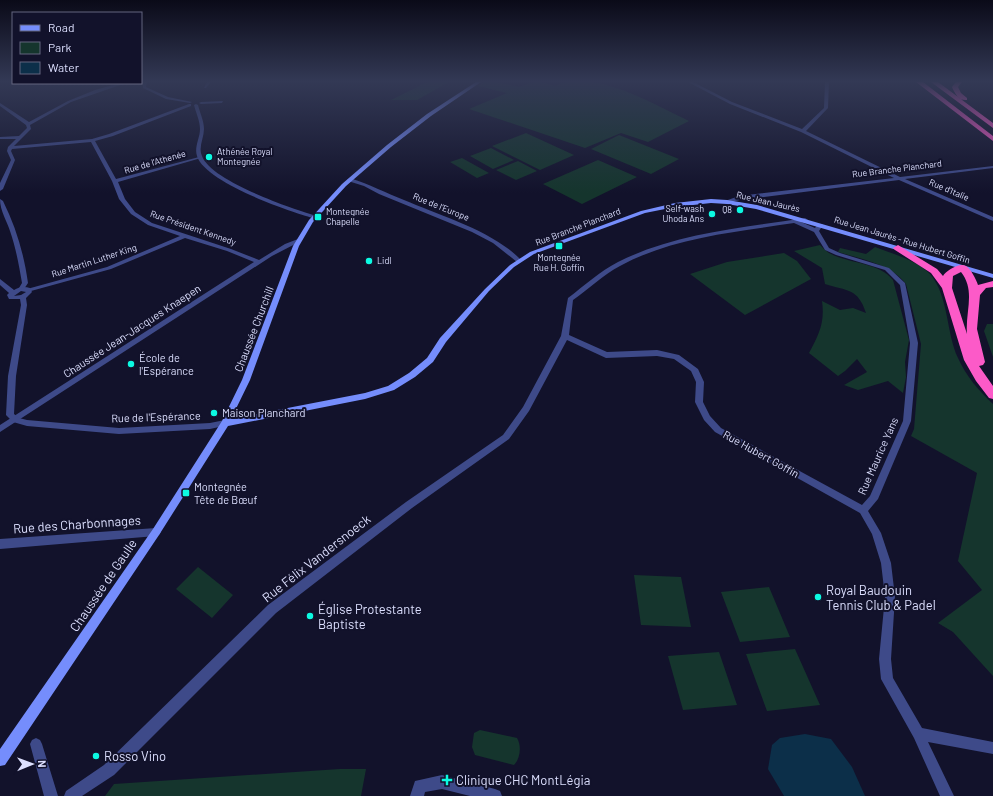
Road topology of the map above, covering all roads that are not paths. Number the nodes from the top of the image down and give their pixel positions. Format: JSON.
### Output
{"nodes":[{"id":1,"x":21,"y":119,"type":"edge"},
{"id":2,"x":41,"y":119,"type":"edge"},
{"id":3,"x":151,"y":119,"type":"edge"},
{"id":4,"x":201,"y":119,"type":"edge"},
{"id":5,"x":424,"y":119,"type":"edge"},
{"id":6,"x":773,"y":119,"type":"edge"},
{"id":7,"x":815,"y":119,"type":"edge"},
{"id":8,"x":967,"y":119,"type":"edge"},
{"id":9,"x":984,"y":119,"type":"edge"},
{"id":10,"x":28,"y":124,"type":"junction"},
{"id":11,"x":993,"y":126,"type":"edge"},
{"id":12,"x":803,"y":131,"type":"junction"},
{"id":13,"x":20,"y":137,"type":"junction"},
{"id":14,"x":0,"y":138,"type":"edge"},
{"id":15,"x":993,"y":139,"type":"edge"},
{"id":16,"x":92,"y":140,"type":"junction"},
{"id":17,"x":10,"y":148,"type":"junction"},
{"id":18,"x":199,"y":158,"type":"junction"},
{"id":19,"x":993,"y":166,"type":"edge"},
{"id":20,"x":898,"y":178,"type":"junction"},
{"id":21,"x":350,"y":180,"type":"junction"},
{"id":22,"x":115,"y":181,"type":"junction"},
{"id":23,"x":0,"y":189,"type":"edge"},
{"id":24,"x":0,"y":201,"type":"edge"},
{"id":25,"x":727,"y":202,"type":"junction"},
{"id":26,"x":315,"y":217,"type":"junction"},
{"id":27,"x":993,"y":218,"type":"edge"},
{"id":28,"x":805,"y":220,"type":"junction"},
{"id":29,"x":793,"y":222,"type":"junction"},
{"id":30,"x":818,"y":228,"type":"junction"},
{"id":31,"x":184,"y":236,"type":"junction"},
{"id":32,"x":298,"y":241,"type":"junction"},
{"id":33,"x":898,"y":248,"type":"junction"},
{"id":34,"x":294,"y":250,"type":"junction"},
{"id":35,"x":276,"y":252,"type":"junction"},
{"id":36,"x":519,"y":261,"type":"junction"},
{"id":37,"x":259,"y":262,"type":"junction"},
{"id":38,"x":963,"y":268,"type":"junction"},
{"id":39,"x":993,"y":276,"type":"edge"},
{"id":40,"x":0,"y":281,"type":"edge"},
{"id":41,"x":993,"y":284,"type":"edge"},
{"id":42,"x":947,"y":288,"type":"junction"},
{"id":43,"x":26,"y":289,"type":"junction"},
{"id":44,"x":12,"y":292,"type":"junction"},
{"id":45,"x":976,"y":293,"type":"junction"},
{"id":46,"x":23,"y":297,"type":"junction"},
{"id":47,"x":565,"y":336,"type":"junction"},
{"id":48,"x":993,"y":384,"type":"edge"},
{"id":49,"x":993,"y":395,"type":"edge"},
{"id":50,"x":16,"y":420,"type":"junction"},
{"id":51,"x":225,"y":423,"type":"junction"},
{"id":52,"x":0,"y":429,"type":"edge"},
{"id":53,"x":863,"y":510,"type":"junction"},
{"id":54,"x":156,"y":532,"type":"junction"},
{"id":55,"x":0,"y":544,"type":"edge"},
{"id":56,"x":918,"y":734,"type":"junction"},
{"id":57,"x":36,"y":744,"type":"dead end"},
{"id":58,"x":993,"y":748,"type":"edge"},
{"id":59,"x":0,"y":760,"type":"edge"},
{"id":60,"x":51,"y":796,"type":"edge"},
{"id":61,"x":71,"y":796,"type":"edge"},
{"id":62,"x":417,"y":796,"type":"edge"},
{"id":63,"x":495,"y":796,"type":"edge"},
{"id":64,"x":947,"y":796,"type":"edge"}],
"edges":[{"from":1,"to":10,"type":"street"},
{"from":2,"to":10,"type":"street"},
{"from":3,"to":16,"type":"street"},
{"from":4,"to":18,"type":"street"},
{"from":5,"to":21,"type":"main road","name":"Chaussée Churchill"},
{"from":6,"to":12,"type":"street","name":"Rue d'Italie"},
{"from":7,"to":12,"type":"street"},
{"from":8,"to":15,"type":"highway"},
{"from":9,"to":11,"type":"highway"},
{"from":10,"to":13,"type":"street"},
{"from":12,"to":20,"type":"street","name":"Rue d'Italie"},
{"from":13,"to":14,"type":"street"},
{"from":13,"to":17,"type":"street"},
{"from":16,"to":17,"type":"street"},
{"from":16,"to":22,"type":"street","name":"Rue Président Kennedy"},
{"from":17,"to":23,"type":"street"},
{"from":18,"to":22,"type":"street","name":"Rue de l'Athenée"},
{"from":18,"to":26,"type":"street"},
{"from":19,"to":20,"type":"street","name":"Rue Branche Planchard"},
{"from":20,"to":25,"type":"street","name":"Rue Branche Planchard"},
{"from":20,"to":27,"type":"street","name":"Rue d'Italie"},
{"from":21,"to":26,"type":"main road","name":"Chaussée Churchill"},
{"from":21,"to":36,"type":"street","name":"Rue de l'Europe"},
{"from":22,"to":31,"type":"street","name":"Rue Président Kennedy"},
{"from":24,"to":43,"type":"street"},
{"from":25,"to":28,"type":"main road","name":"Rue Jean Jaurès"},
{"from":25,"to":36,"type":"main road","name":"Rue Branche Planchard"},
{"from":26,"to":32,"type":"main road","name":"Chaussée Churchill"},
{"from":28,"to":29,"type":"street"},
{"from":28,"to":30,"type":"main road","name":"Rue Jean Jaurès - Rue Hubert Goffin"},
{"from":29,"to":30,"type":"street"},
{"from":29,"to":47,"type":"street"},
{"from":30,"to":33,"type":"main road","name":"Rue Jean Jaurès - Rue Hubert Goffin"},
{"from":30,"to":53,"type":"street","name":"Rue Maurice Yans"},
{"from":31,"to":37,"type":"street","name":"Rue Président Kennedy"},
{"from":31,"to":43,"type":"street","name":"Rue Martin Luther King"},
{"from":32,"to":34,"type":"main road","name":"Chaussée Churchill"},
{"from":32,"to":35,"type":"street","name":"Chaussée Jean-Jacques Knaepen"},
{"from":33,"to":38,"type":"main road","name":"Rue Jean Jaurès - Rue Hubert Goffin"},
{"from":33,"to":42,"type":"highway"},
{"from":34,"to":35,"type":"street","name":"Chaussée Jean-Jacques Knaepen"},
{"from":34,"to":51,"type":"main road","name":"Chaussée Churchill"},
{"from":35,"to":37,"type":"street","name":"Chaussée Jean-Jacques Knaepen"},
{"from":36,"to":51,"type":"main road","name":"Rue Branche Planchard"},
{"from":37,"to":50,"type":"street","name":"Chaussée Jean-Jacques Knaepen"},
{"from":38,"to":39,"type":"main road","name":"Rue Jean Jaurès - Rue Hubert Goffin"},
{"from":38,"to":42,"type":"highway"},
{"from":38,"to":45,"type":"highway"},
{"from":40,"to":44,"type":"street"},
{"from":41,"to":45,"type":"highway"},
{"from":42,"to":49,"type":"highway"},
{"from":43,"to":44,"type":"street","name":"Rue Martin Luther King"},
{"from":43,"to":46,"type":"street"},
{"from":44,"to":46,"type":"street"},
{"from":45,"to":48,"type":"highway"},
{"from":46,"to":50,"type":"street"},
{"from":47,"to":53,"type":"street","name":"Rue Hubert Goffin"},
{"from":47,"to":61,"type":"street","name":"Rue Félix Vandersnoeck"},
{"from":50,"to":51,"type":"street","name":"Rue de l'Espérance"},
{"from":50,"to":52,"type":"street","name":"Chaussée Jean-Jacques Knaepen"},
{"from":51,"to":54,"type":"main road","name":"Chaussée de Gaulle"},
{"from":53,"to":56,"type":"street"},
{"from":54,"to":55,"type":"street","name":"Rue des Charbonnages"},
{"from":54,"to":59,"type":"main road","name":"Chaussée de Gaulle"},
{"from":56,"to":58,"type":"street"},
{"from":56,"to":64,"type":"street"},
{"from":57,"to":60,"type":"street"},
{"from":62,"to":63,"type":"street"}]}
